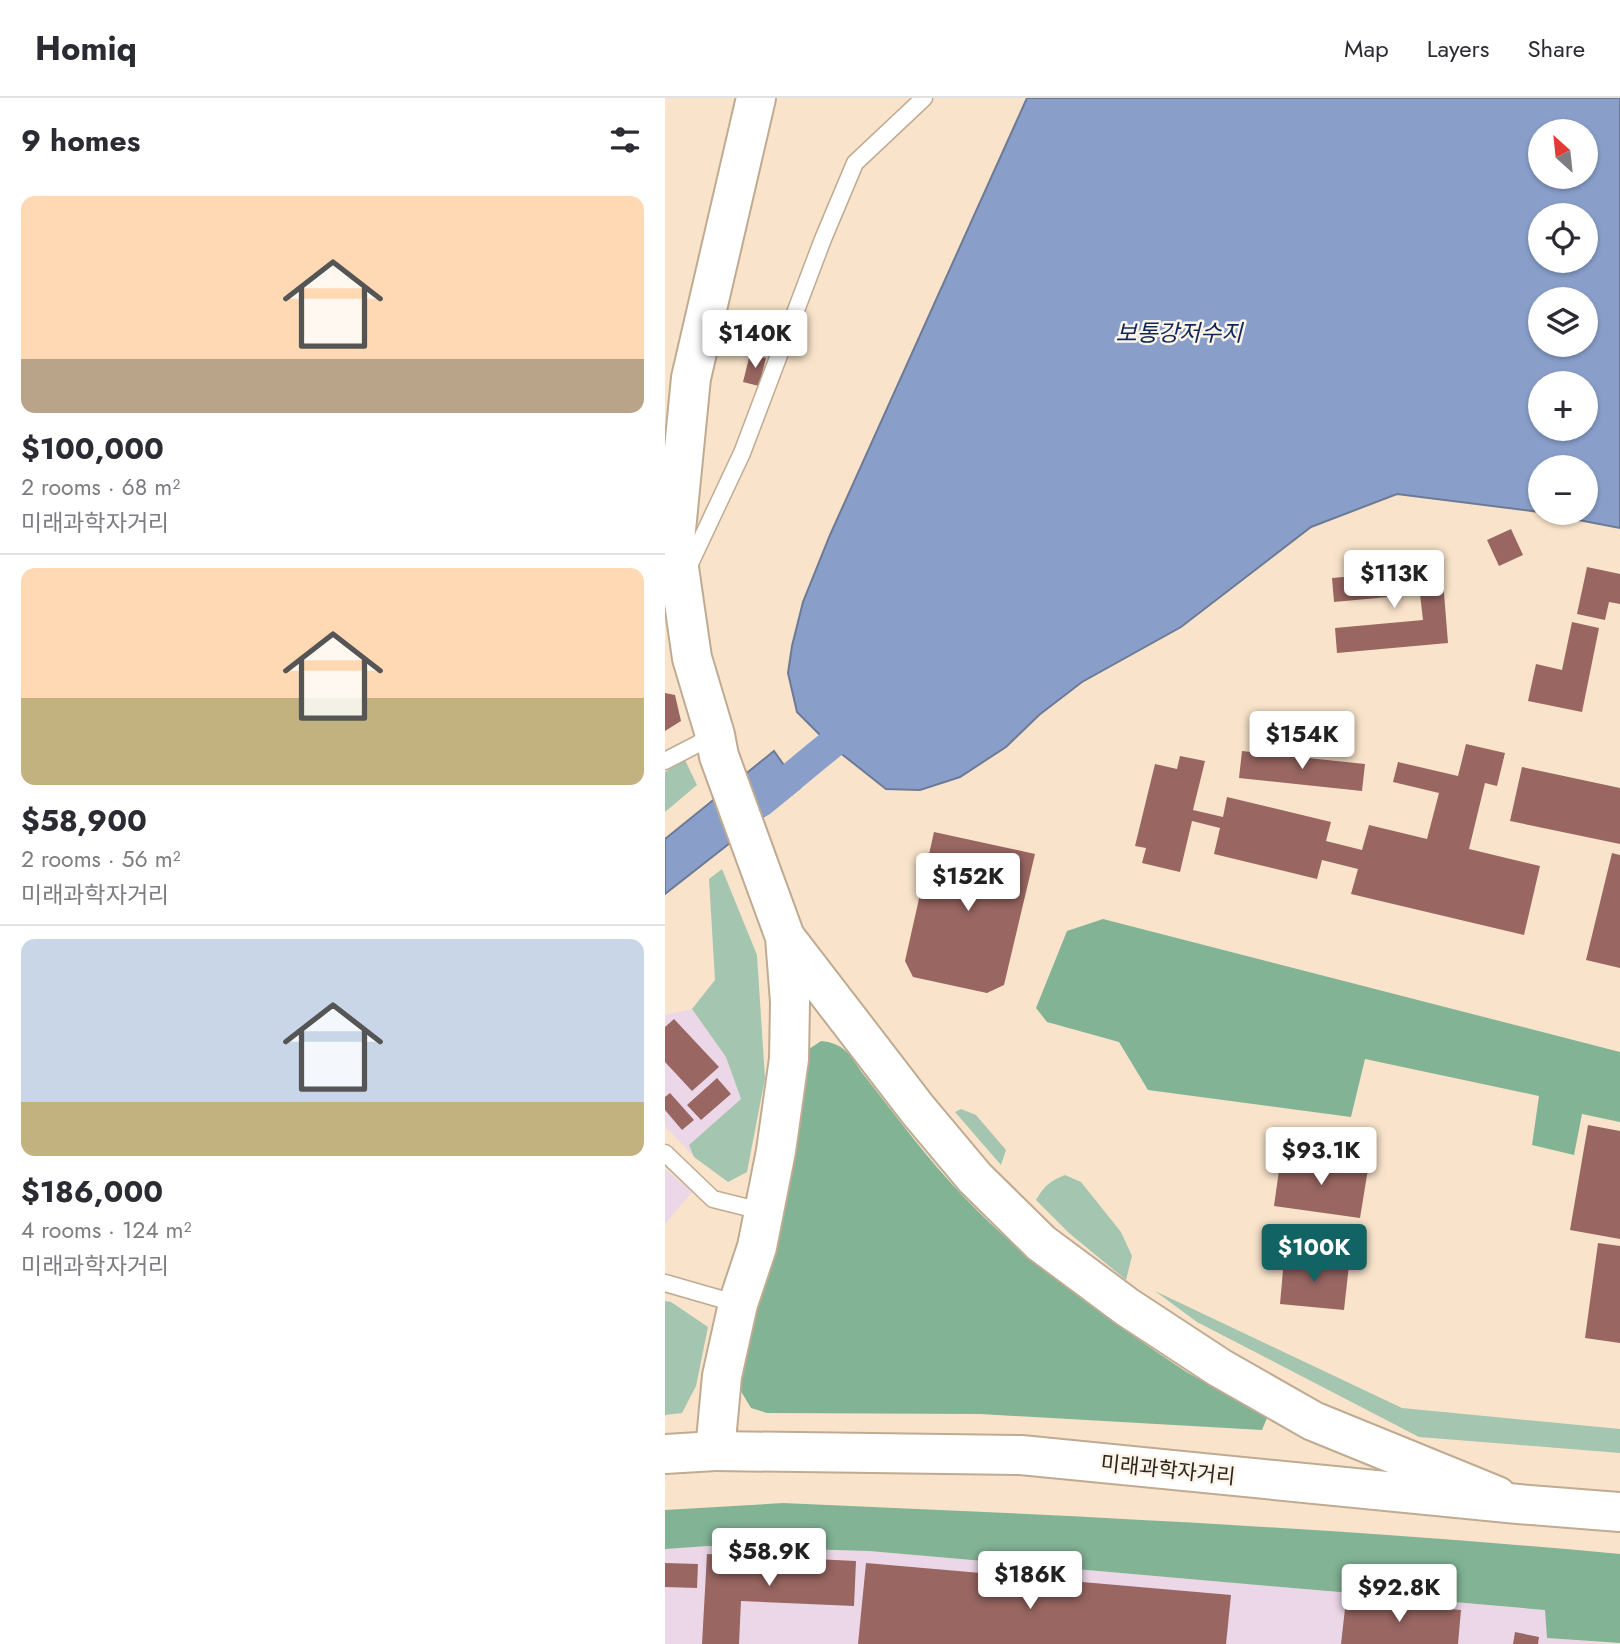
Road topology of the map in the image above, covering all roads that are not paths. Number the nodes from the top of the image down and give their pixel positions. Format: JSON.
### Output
{"nodes":[{"id":1,"x":756,"y":98,"type":"edge"},
{"id":2,"x":925,"y":98,"type":"edge"},
{"id":3,"x":680,"y":585,"type":"junction"},
{"id":4,"x":717,"y":746,"type":"junction"},
{"id":5,"x":665,"y":761,"type":"edge"},
{"id":6,"x":785,"y":937,"type":"junction"},
{"id":7,"x":665,"y":1153,"type":"edge"},
{"id":8,"x":765,"y":1212,"type":"junction"},
{"id":9,"x":665,"y":1283,"type":"edge"},
{"id":10,"x":738,"y":1304,"type":"junction"},
{"id":11,"x":715,"y":1451,"type":"junction"},
{"id":12,"x":665,"y":1454,"type":"edge"},
{"id":13,"x":1518,"y":1504,"type":"junction"},
{"id":14,"x":1620,"y":1512,"type":"edge"}],
"edges":[{"from":1,"to":3,"type":"main road"},
{"from":2,"to":3,"type":"lane"},
{"from":3,"to":4,"type":"main road"},
{"from":4,"to":5,"type":"lane"},
{"from":4,"to":6,"type":"main road"},
{"from":6,"to":8,"type":"main road"},
{"from":6,"to":13,"type":"main road"},
{"from":7,"to":8,"type":"lane"},
{"from":8,"to":10,"type":"main road"},
{"from":9,"to":10,"type":"lane"},
{"from":10,"to":11,"type":"main road"},
{"from":11,"to":12,"type":"main road","name":"미래과학자거리"},
{"from":11,"to":13,"type":"main road","name":"미래과학자거리"},
{"from":13,"to":14,"type":"main road","name":"미래과학자거리"}]}
